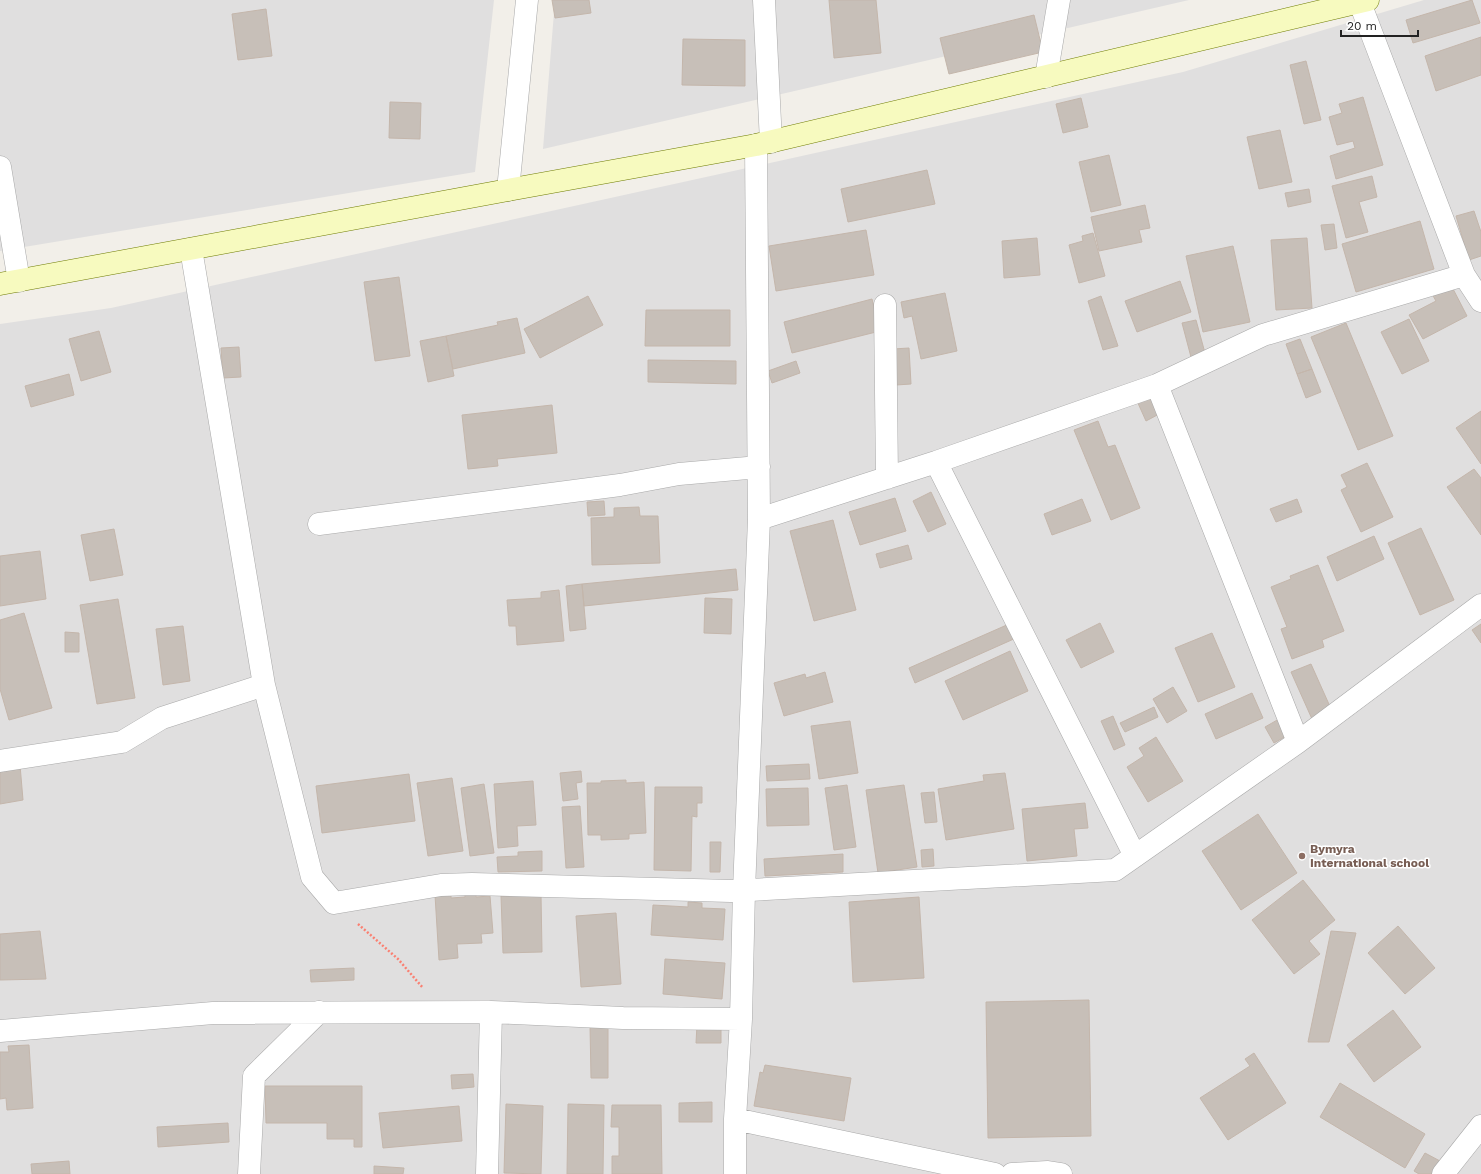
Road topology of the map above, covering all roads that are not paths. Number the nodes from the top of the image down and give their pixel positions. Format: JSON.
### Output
{"nodes":[{"id":1,"x":527,"y":0,"type":"edge"},
{"id":2,"x":764,"y":0,"type":"edge"},
{"id":3,"x":1059,"y":0,"type":"edge"},
{"id":4,"x":1364,"y":1,"type":"edge"},
{"id":5,"x":1046,"y":77,"type":"junction"},
{"id":6,"x":764,"y":143,"type":"junction"},
{"id":7,"x":0,"y":167,"type":"edge"},
{"id":8,"x":508,"y":190,"type":"junction"},
{"id":9,"x":190,"y":250,"type":"junction"},
{"id":10,"x":1464,"y":275,"type":"junction"},
{"id":11,"x":9,"y":283,"type":"edge"},
{"id":12,"x":1481,"y":301,"type":"edge"},
{"id":13,"x":885,"y":305,"type":"dead end"},
{"id":14,"x":1157,"y":385,"type":"junction"},
{"id":15,"x":936,"y":462,"type":"junction"},
{"id":16,"x":759,"y":467,"type":"junction"},
{"id":17,"x":887,"y":478,"type":"junction"},
{"id":18,"x":759,"y":519,"type":"junction"},
{"id":19,"x":319,"y":524,"type":"dead end"},
{"id":20,"x":1481,"y":605,"type":"edge"},
{"id":21,"x":264,"y":685,"type":"junction"},
{"id":22,"x":1298,"y":742,"type":"junction"},
{"id":23,"x":0,"y":761,"type":"edge"},
{"id":24,"x":1135,"y":856,"type":"junction"},
{"id":25,"x":744,"y":890,"type":"junction"},
{"id":26,"x":319,"y":1012,"type":"junction"},
{"id":27,"x":491,"y":1012,"type":"junction"},
{"id":28,"x":741,"y":1019,"type":"junction"},
{"id":29,"x":0,"y":1031,"type":"edge"},
{"id":30,"x":735,"y":1119,"type":"junction"},
{"id":31,"x":1481,"y":1126,"type":"edge"},
{"id":32,"x":249,"y":1174,"type":"edge"},
{"id":33,"x":487,"y":1174,"type":"edge"},
{"id":34,"x":735,"y":1174,"type":"edge"},
{"id":35,"x":995,"y":1174,"type":"edge"},
{"id":36,"x":1012,"y":1174,"type":"edge"},
{"id":37,"x":1061,"y":1174,"type":"edge"},
{"id":38,"x":1443,"y":1174,"type":"edge"}],
"edges":[{"from":1,"to":8,"type":"street"},
{"from":2,"to":6,"type":"street"},
{"from":3,"to":5,"type":"street"},
{"from":4,"to":5,"type":"street"},
{"from":4,"to":10,"type":"street"},
{"from":5,"to":6,"type":"street"},
{"from":6,"to":8,"type":"street"},
{"from":6,"to":16,"type":"street"},
{"from":7,"to":11,"type":"street"},
{"from":8,"to":9,"type":"street"},
{"from":9,"to":11,"type":"street"},
{"from":9,"to":21,"type":"street"},
{"from":10,"to":12,"type":"street"},
{"from":10,"to":14,"type":"street"},
{"from":13,"to":17,"type":"street"},
{"from":14,"to":15,"type":"street"},
{"from":14,"to":22,"type":"street"},
{"from":15,"to":17,"type":"street"},
{"from":15,"to":24,"type":"street"},
{"from":16,"to":18,"type":"street"},
{"from":16,"to":19,"type":"street"},
{"from":17,"to":18,"type":"street"},
{"from":18,"to":25,"type":"street"},
{"from":20,"to":22,"type":"street"},
{"from":21,"to":23,"type":"street"},
{"from":21,"to":25,"type":"street"},
{"from":22,"to":24,"type":"street"},
{"from":24,"to":25,"type":"street"},
{"from":25,"to":28,"type":"street"},
{"from":26,"to":27,"type":"street"},
{"from":26,"to":29,"type":"street"},
{"from":26,"to":32,"type":"street"},
{"from":27,"to":28,"type":"street"},
{"from":27,"to":33,"type":"street"},
{"from":28,"to":30,"type":"street"},
{"from":30,"to":34,"type":"street"},
{"from":30,"to":35,"type":"street"},
{"from":31,"to":38,"type":"street"},
{"from":36,"to":37,"type":"street"}]}
